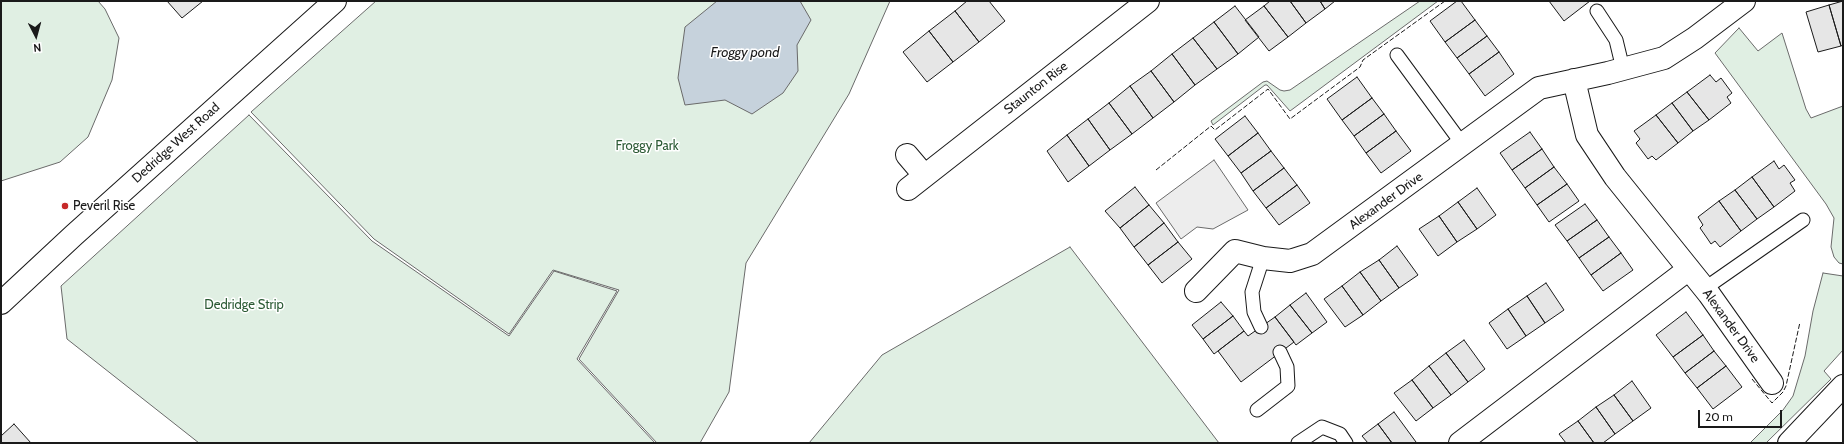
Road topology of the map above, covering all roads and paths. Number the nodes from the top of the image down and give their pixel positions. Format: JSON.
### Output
{"nodes":[{"id":1,"x":1148,"y":1,"type":"edge"},
{"id":2,"x":1744,"y":1,"type":"edge"},
{"id":3,"x":326,"y":4,"type":"edge"},
{"id":4,"x":1597,"y":11,"type":"dead end"},
{"id":5,"x":1397,"y":55,"type":"dead end"},
{"id":6,"x":1623,"y":69,"type":"junction"},
{"id":7,"x":1574,"y":80,"type":"junction"},
{"id":8,"x":1463,"y":145,"type":"junction"},
{"id":9,"x":907,"y":155,"type":"dead end"},
{"id":10,"x":1803,"y":220,"type":"dead end"},
{"id":11,"x":1263,"y":258,"type":"junction"},
{"id":12,"x":1689,"y":269,"type":"junction"},
{"id":13,"x":1704,"y":289,"type":"junction"},
{"id":14,"x":1196,"y":291,"type":"dead end"},
{"id":15,"x":1,"y":303,"type":"edge"},
{"id":16,"x":1261,"y":327,"type":"dead end"},
{"id":17,"x":1280,"y":352,"type":"dead end"},
{"id":18,"x":1772,"y":383,"type":"dead end"},
{"id":19,"x":1843,"y":386,"type":"edge"},
{"id":20,"x":1257,"y":410,"type":"dead end"},
{"id":21,"x":1298,"y":443,"type":"edge"},
{"id":22,"x":1346,"y":443,"type":"edge"},
{"id":23,"x":1460,"y":443,"type":"edge"},
{"id":24,"x":1789,"y":443,"type":"edge"}],
"edges":[{"from":1,"to":9,"type":"street","name":"Staunton Rise"},
{"from":2,"to":6,"type":"street","name":"Alexander Drive"},
{"from":3,"to":15,"type":"street","name":"Dedridge West Road"},
{"from":4,"to":6,"type":"lane"},
{"from":5,"to":8,"type":"lane"},
{"from":6,"to":7,"type":"street","name":"Alexander Drive"},
{"from":7,"to":8,"type":"street","name":"Alexander Drive"},
{"from":7,"to":12,"type":"street","name":"Alexander Drive"},
{"from":8,"to":11,"type":"street","name":"Alexander Drive"},
{"from":10,"to":13,"type":"lane"},
{"from":11,"to":14,"type":"street","name":"Alexander Drive"},
{"from":11,"to":16,"type":"lane"},
{"from":12,"to":13,"type":"street","name":"Alexander Drive"},
{"from":12,"to":23,"type":"street"},
{"from":13,"to":18,"type":"street","name":"Alexander Drive"},
{"from":17,"to":20,"type":"lane"},
{"from":19,"to":24,"type":"street"},
{"from":21,"to":22,"type":"lane"}]}
